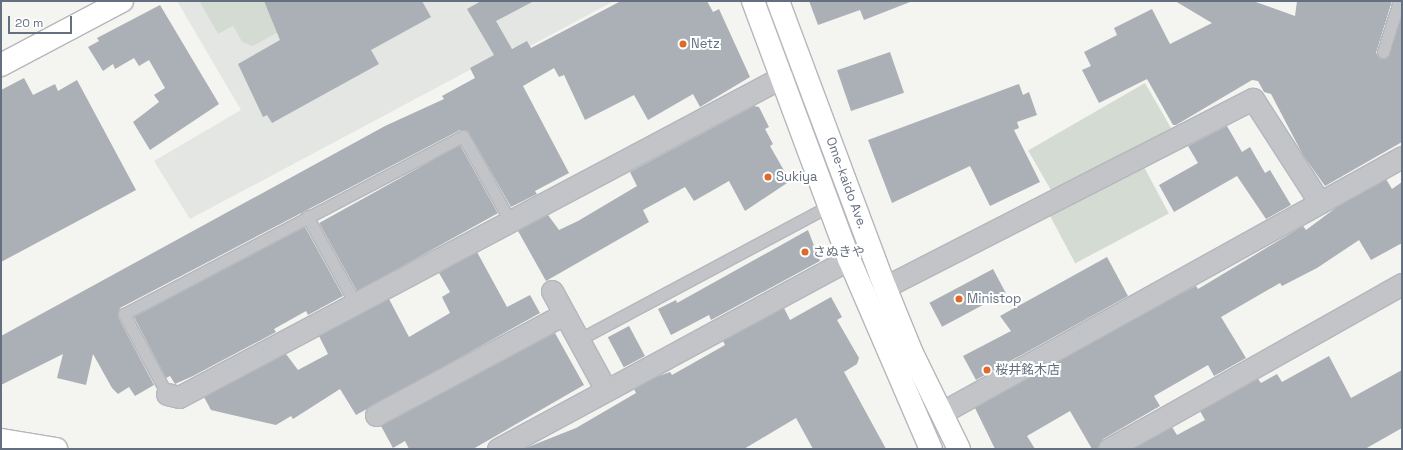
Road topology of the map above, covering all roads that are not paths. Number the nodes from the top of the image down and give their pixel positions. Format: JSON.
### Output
{"nodes":[{"id":1,"x":122,"y":1,"type":"edge"},
{"id":2,"x":753,"y":1,"type":"edge"},
{"id":3,"x":778,"y":1,"type":"edge"},
{"id":4,"x":1399,"y":1,"type":"edge"},
{"id":5,"x":1383,"y":52,"type":"dead end"},
{"id":6,"x":1,"y":65,"type":"edge"},
{"id":7,"x":782,"y":77,"type":"junction"},
{"id":8,"x":1402,"y":157,"type":"edge"},
{"id":9,"x":1318,"y":200,"type":"junction"},
{"id":10,"x":829,"y":206,"type":"junction"},
{"id":11,"x":308,"y":216,"type":"junction"},
{"id":12,"x":509,"y":219,"type":"junction"},
{"id":13,"x":850,"y":259,"type":"junction"},
{"id":14,"x":1402,"y":284,"type":"edge"},
{"id":15,"x":885,"y":287,"type":"junction"},
{"id":16,"x":552,"y":291,"type":"dead end"},
{"id":17,"x":355,"y":302,"type":"junction"},
{"id":18,"x":564,"y":314,"type":"junction"},
{"id":19,"x":578,"y":340,"type":"junction"},
{"id":20,"x":606,"y":390,"type":"junction"},
{"id":21,"x":167,"y":394,"type":"joint"},
{"id":22,"x":941,"y":413,"type":"junction"},
{"id":23,"x":376,"y":416,"type":"dead end"},
{"id":24,"x":1,"y":440,"type":"edge"},
{"id":25,"x":56,"y":449,"type":"edge"},
{"id":26,"x":498,"y":449,"type":"edge"},
{"id":27,"x":931,"y":449,"type":"edge"},
{"id":28,"x":959,"y":449,"type":"edge"},
{"id":29,"x":1109,"y":449,"type":"edge"}],
"edges":[{"from":1,"to":6,"type":"main road"},
{"from":2,"to":7,"type":"main road","name":"Ome-kaido Ave."},
{"from":3,"to":15,"type":"main road","name":"Ome-kaido Ave."},
{"from":4,"to":5,"type":"lane"},
{"from":7,"to":10,"type":"main road","name":"Ome-kaido Ave."},
{"from":7,"to":12,"type":"street"},
{"from":8,"to":9,"type":"street"},
{"from":9,"to":15,"type":"street"},
{"from":9,"to":22,"type":"street"},
{"from":10,"to":13,"type":"main road","name":"Ome-kaido Ave."},
{"from":10,"to":19,"type":"lane"},
{"from":11,"to":12,"type":"lane"},
{"from":11,"to":17,"type":"lane"},
{"from":11,"to":21,"type":"lane"},
{"from":12,"to":17,"type":"street"},
{"from":13,"to":20,"type":"street"},
{"from":13,"to":27,"type":"main road","name":"Ome-kaido Ave."},
{"from":14,"to":29,"type":"street"},
{"from":15,"to":22,"type":"main road","name":"Ome-kaido Ave."},
{"from":16,"to":18,"type":"street"},
{"from":17,"to":21,"type":"street"},
{"from":18,"to":19,"type":"street"},
{"from":18,"to":23,"type":"street"},
{"from":19,"to":20,"type":"street"},
{"from":20,"to":26,"type":"street"},
{"from":22,"to":28,"type":"main road","name":"Ome-kaido Ave."},
{"from":24,"to":25,"type":"main road"}]}
